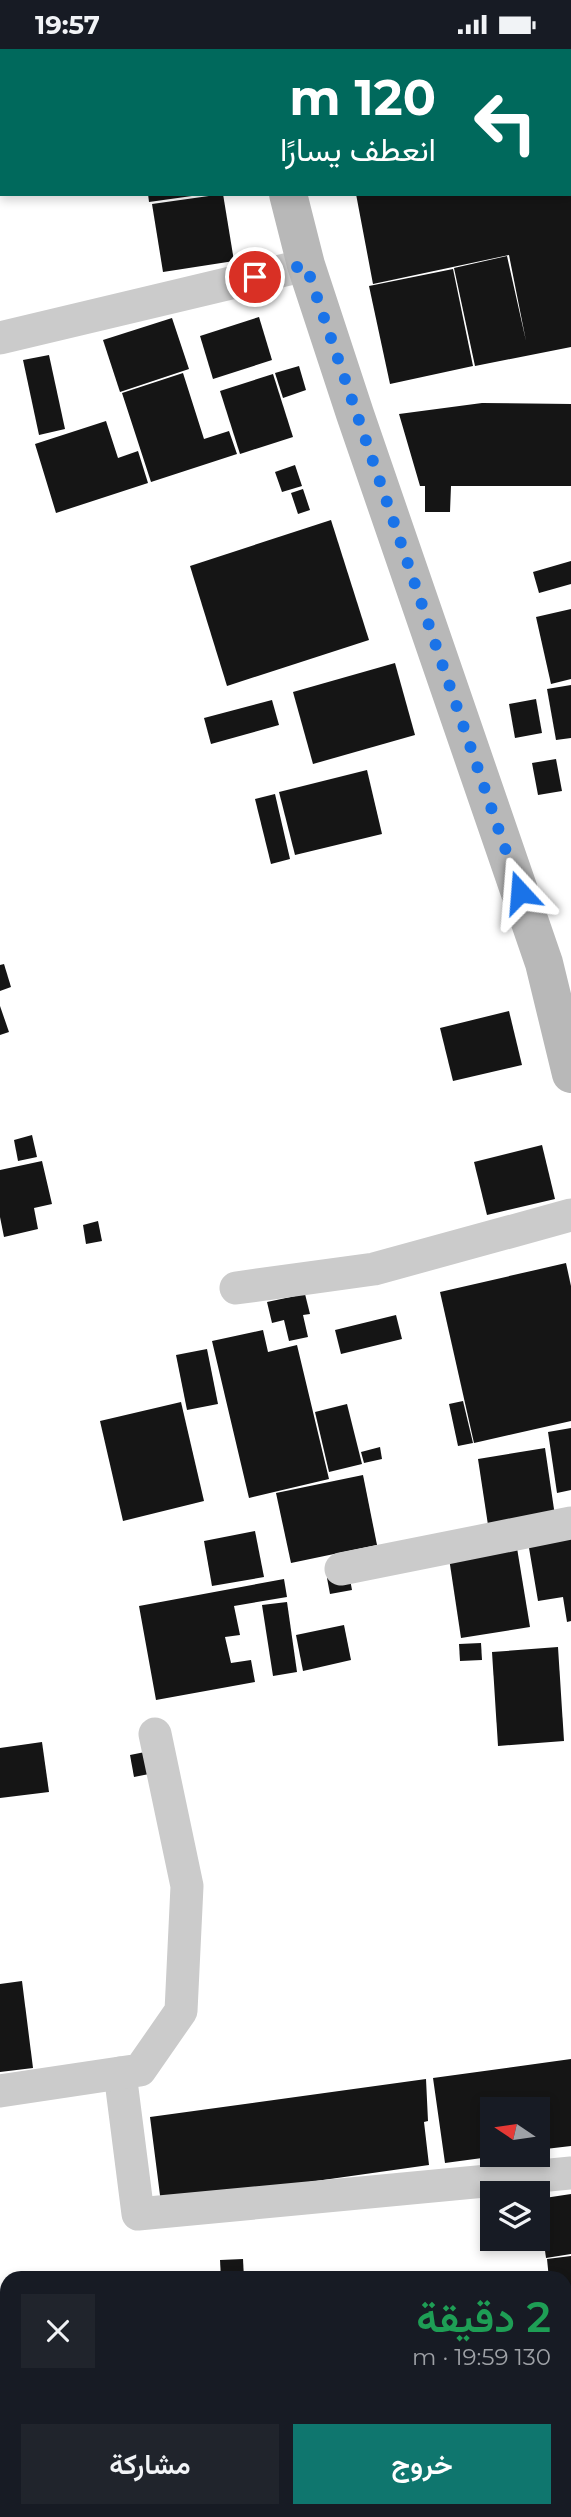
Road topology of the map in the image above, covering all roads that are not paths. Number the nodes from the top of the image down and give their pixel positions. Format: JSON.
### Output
{"nodes":[{"id":1,"x":289,"y":196,"type":"edge"},
{"id":2,"x":306,"y":265,"type":"junction"},
{"id":3,"x":0,"y":338,"type":"edge"},
{"id":4,"x":571,"y":1074,"type":"edge"},
{"id":5,"x":571,"y":1215,"type":"edge"},
{"id":6,"x":236,"y":1288,"type":"dead end"},
{"id":7,"x":571,"y":1523,"type":"edge"},
{"id":8,"x":341,"y":1569,"type":"dead end"},
{"id":9,"x":155,"y":1734,"type":"dead end"},
{"id":10,"x":120,"y":2073,"type":"junction"},
{"id":11,"x":0,"y":2091,"type":"edge"},
{"id":12,"x":571,"y":2173,"type":"edge"}],
"edges":[{"from":1,"to":2,"type":"main road"},
{"from":2,"to":3,"type":"street"},
{"from":2,"to":4,"type":"main road"},
{"from":5,"to":6,"type":"street"},
{"from":7,"to":8,"type":"street"},
{"from":9,"to":10,"type":"street"},
{"from":10,"to":11,"type":"street"},
{"from":10,"to":12,"type":"street"}]}
